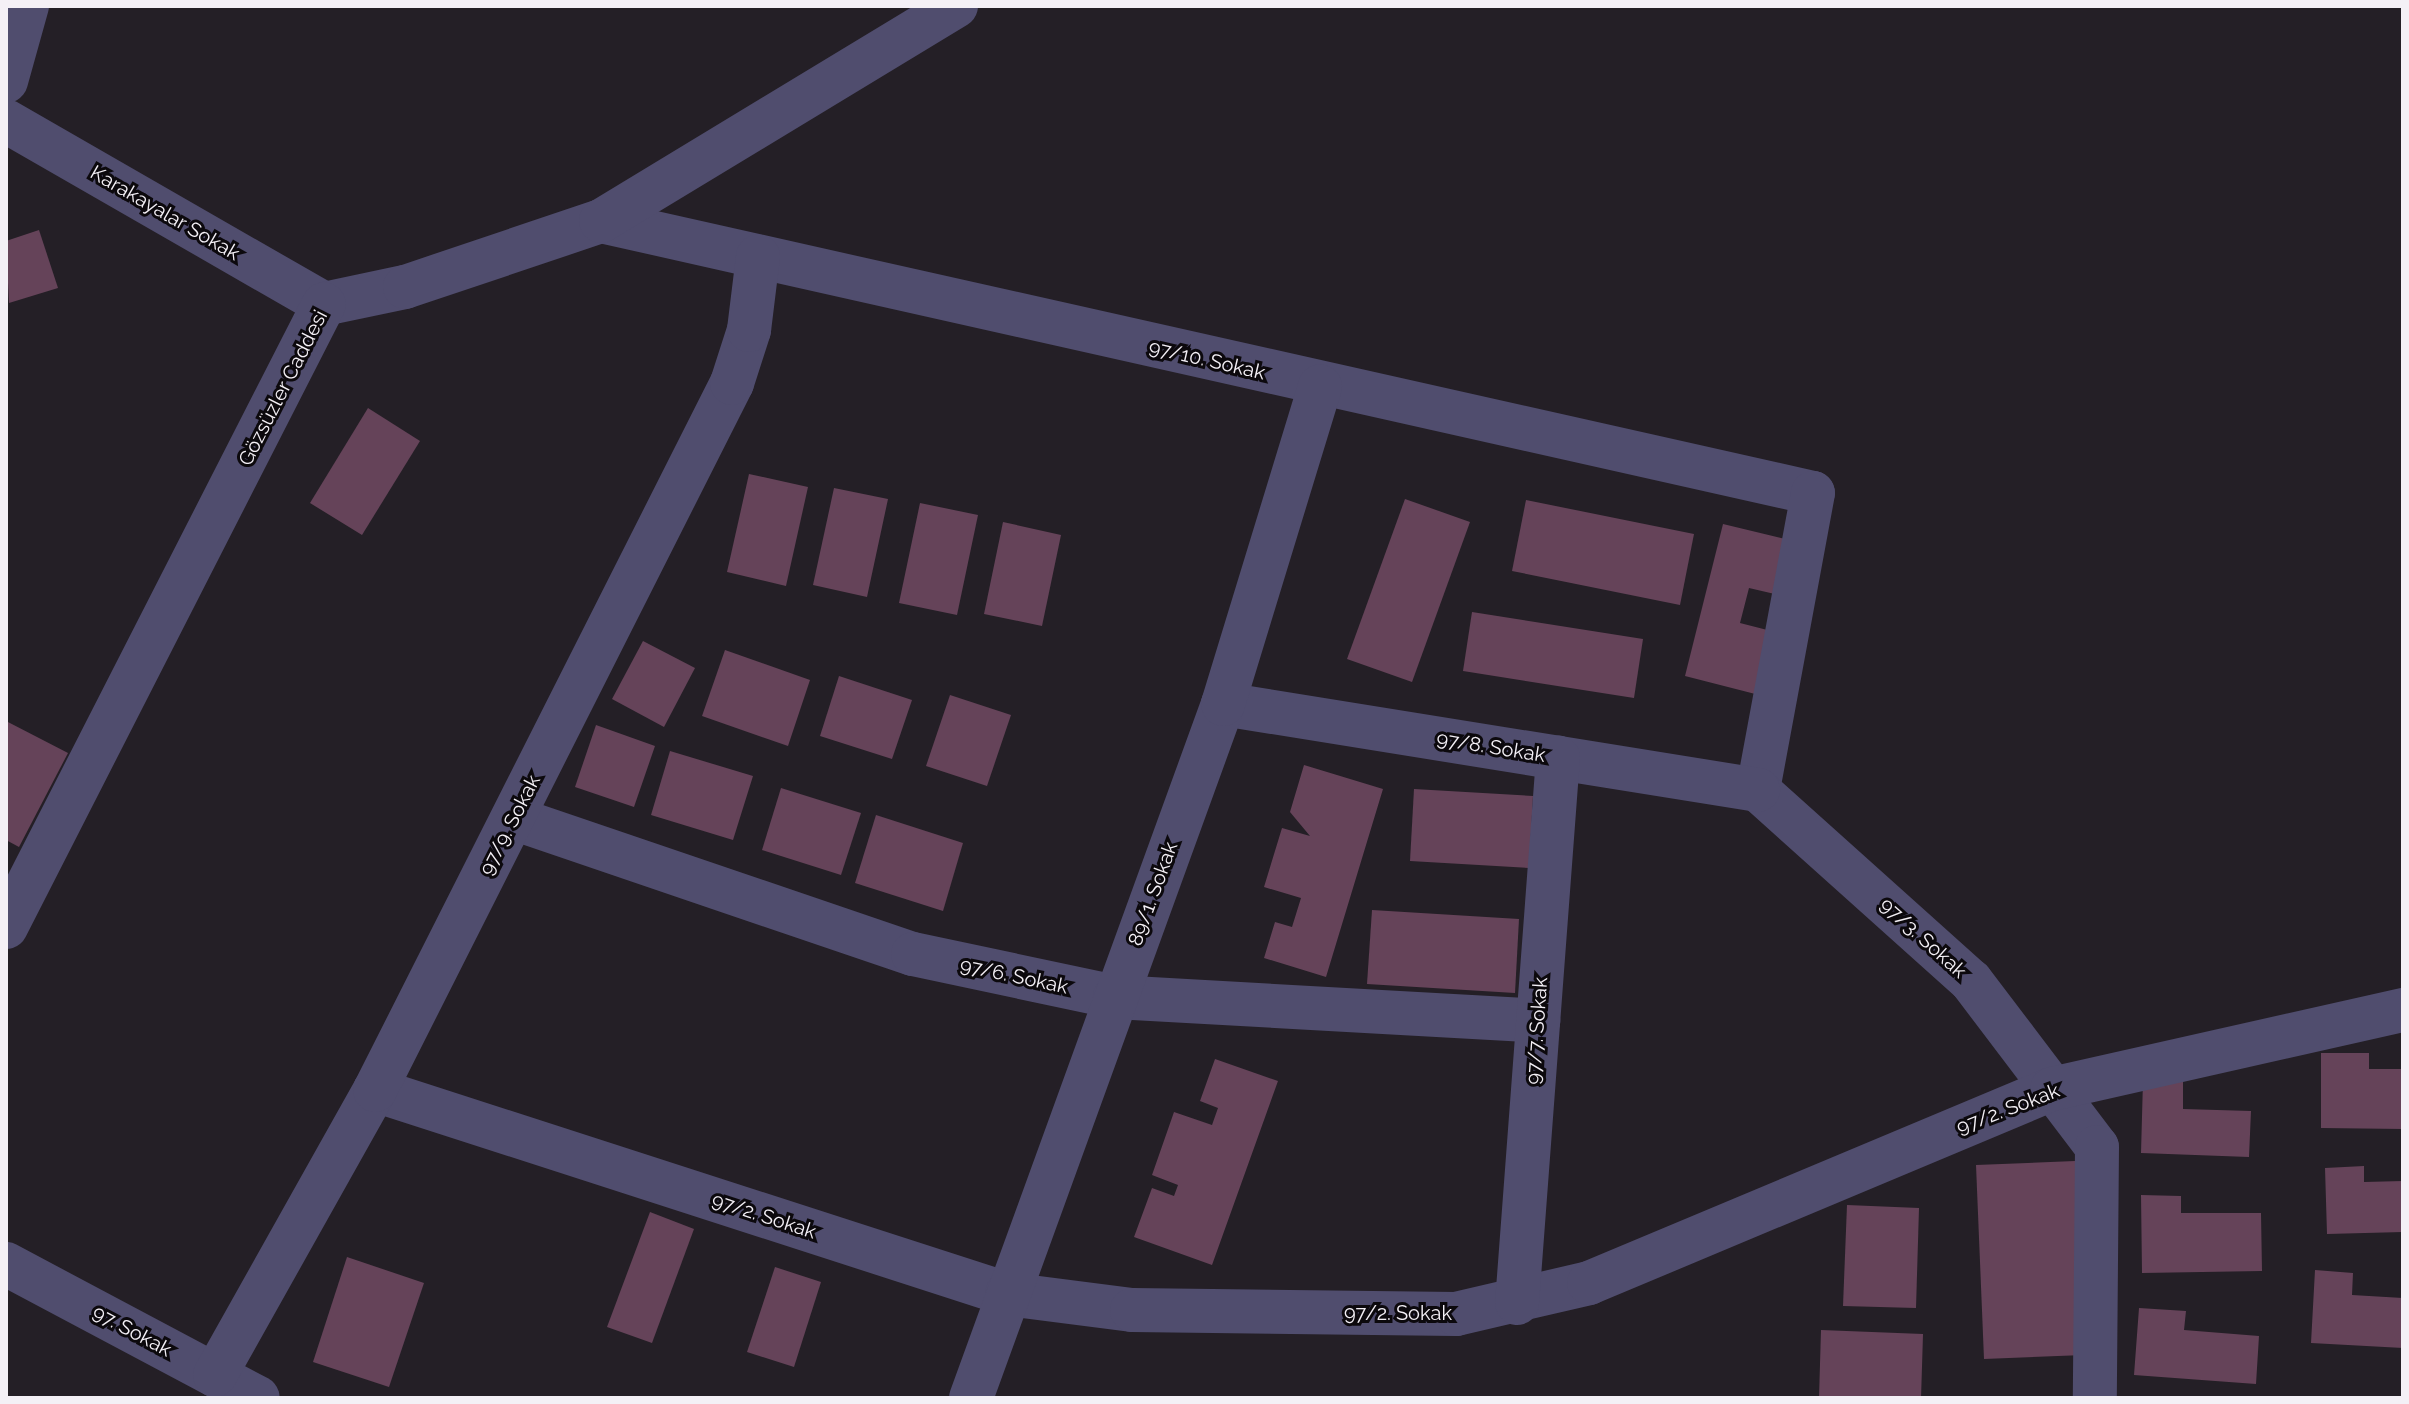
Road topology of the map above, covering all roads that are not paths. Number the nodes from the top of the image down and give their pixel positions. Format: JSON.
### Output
{"nodes":[{"id":1,"x":27,"y":6,"type":"edge"},
{"id":2,"x":956,"y":6,"type":"edge"},
{"id":3,"x":6,"y":81,"type":"edge"},
{"id":4,"x":6,"y":121,"type":"edge"},
{"id":5,"x":601,"y":221,"type":"junction"},
{"id":6,"x":758,"y":257,"type":"junction"},
{"id":7,"x":324,"y":304,"type":"junction"},
{"id":8,"x":1320,"y":386,"type":"junction"},
{"id":9,"x":1223,"y":704,"type":"junction"},
{"id":10,"x":1558,"y":758,"type":"junction"},
{"id":11,"x":1758,"y":790,"type":"junction"},
{"id":12,"x":513,"y":818,"type":"junction"},
{"id":13,"x":6,"y":927,"type":"edge"},
{"id":14,"x":1115,"y":997,"type":"junction"},
{"id":15,"x":2403,"y":1010,"type":"edge"},
{"id":16,"x":1538,"y":1021,"type":"junction"},
{"id":17,"x":2052,"y":1089,"type":"junction"},
{"id":18,"x":375,"y":1090,"type":"junction"},
{"id":19,"x":6,"y":1264,"type":"edge"},
{"id":20,"x":1007,"y":1294,"type":"junction"},
{"id":21,"x":1517,"y":1303,"type":"junction"},
{"id":22,"x":215,"y":1375,"type":"junction"},
{"id":23,"x":258,"y":1398,"type":"edge"},
{"id":24,"x":971,"y":1398,"type":"edge"},
{"id":25,"x":2095,"y":1398,"type":"edge"}],
"edges":[{"from":1,"to":3,"type":"street"},
{"from":2,"to":5,"type":"street","name":"Gözsüzler Caddesi"},
{"from":4,"to":7,"type":"street","name":"Karakayalar Sokak"},
{"from":5,"to":6,"type":"street","name":"97/10. Sokak"},
{"from":5,"to":7,"type":"street","name":"Gözsüzler Caddesi"},
{"from":6,"to":8,"type":"street","name":"97/10. Sokak"},
{"from":6,"to":12,"type":"street","name":"97/9. Sokak"},
{"from":7,"to":13,"type":"street","name":"Gözsüzler Caddesi"},
{"from":8,"to":9,"type":"street","name":"89/1. Sokak"},
{"from":8,"to":11,"type":"street","name":"97/10. Sokak"},
{"from":9,"to":10,"type":"street","name":"97/8. Sokak"},
{"from":9,"to":14,"type":"street","name":"89/1. Sokak"},
{"from":10,"to":11,"type":"street","name":"97/8. Sokak"},
{"from":10,"to":16,"type":"street","name":"97/7. Sokak"},
{"from":11,"to":17,"type":"street","name":"97/3. Sokak"},
{"from":12,"to":14,"type":"street","name":"97/6. Sokak"},
{"from":12,"to":18,"type":"street","name":"97/9. Sokak"},
{"from":14,"to":16,"type":"street","name":"97/6. Sokak"},
{"from":14,"to":20,"type":"street","name":"89/1. Sokak"},
{"from":15,"to":17,"type":"street","name":"97/2. Sokak"},
{"from":16,"to":21,"type":"street","name":"97/7. Sokak"},
{"from":17,"to":21,"type":"street","name":"97/2. Sokak"},
{"from":17,"to":25,"type":"street","name":"97/3. Sokak"},
{"from":18,"to":20,"type":"street","name":"97/2. Sokak"},
{"from":18,"to":22,"type":"street","name":"97/9. Sokak"},
{"from":19,"to":22,"type":"street","name":"97. Sokak"},
{"from":20,"to":21,"type":"street","name":"97/2. Sokak"},
{"from":20,"to":24,"type":"street","name":"89/1. Sokak"},
{"from":22,"to":23,"type":"street","name":"97. Sokak"}]}
